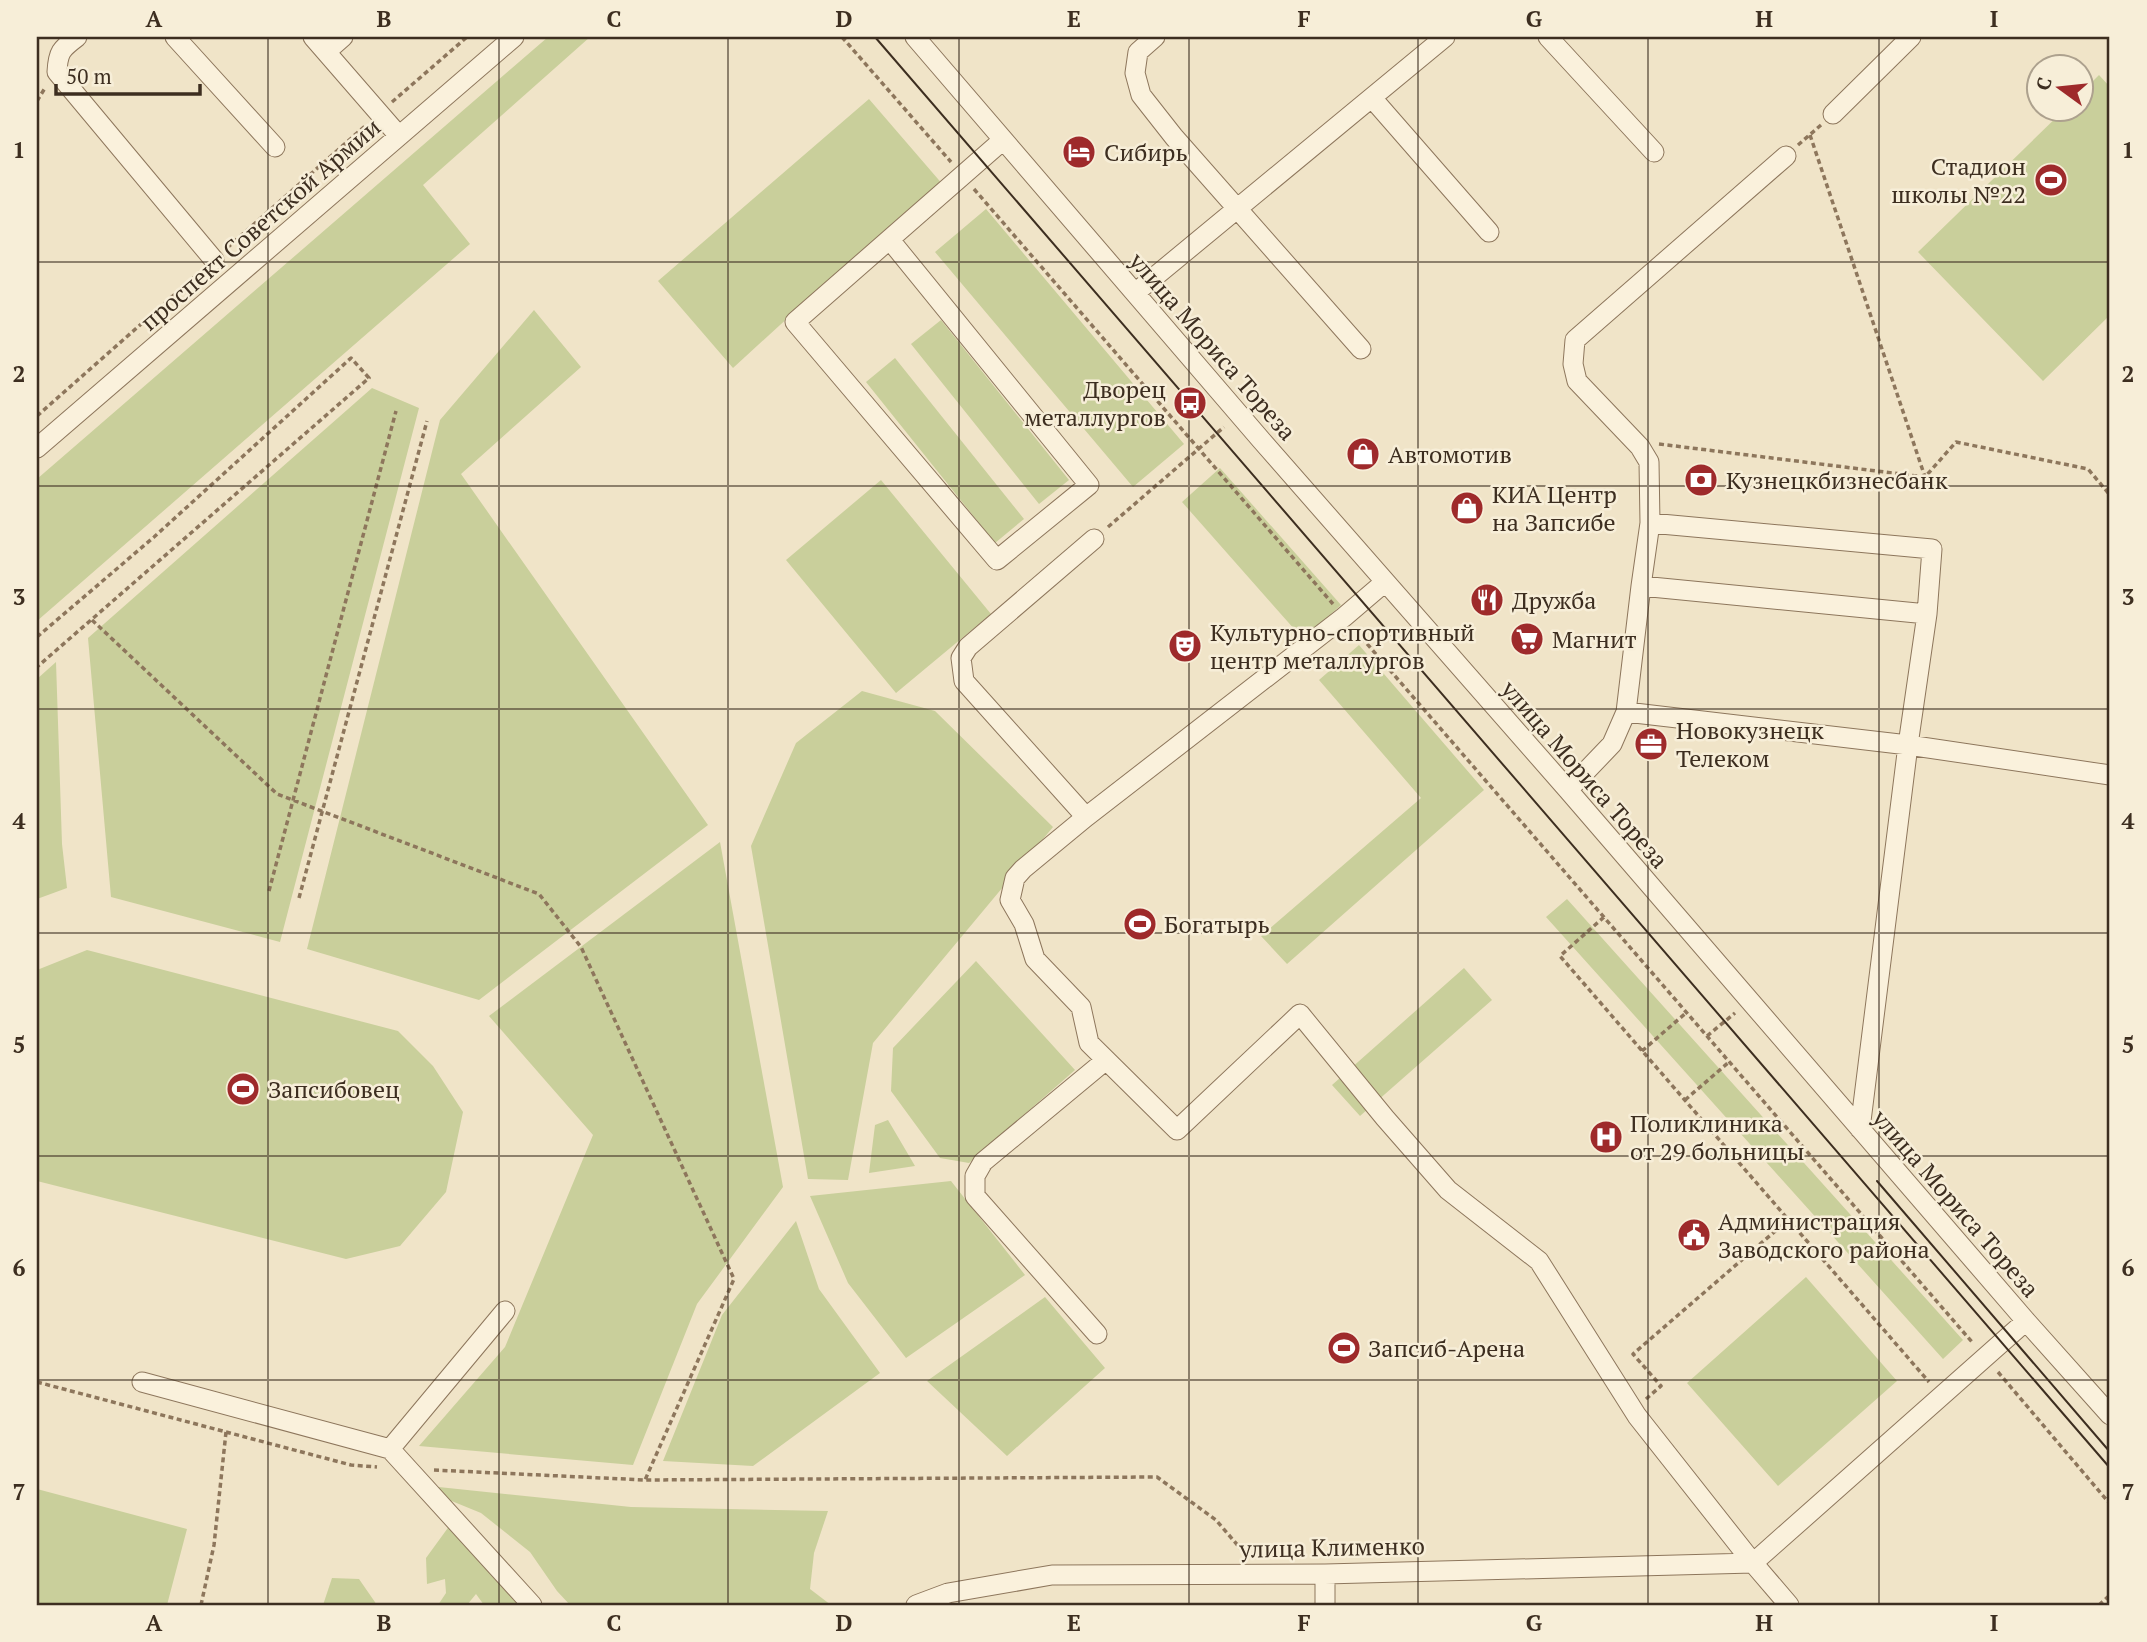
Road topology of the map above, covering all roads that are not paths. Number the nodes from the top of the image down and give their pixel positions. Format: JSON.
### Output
{"nodes":[{"id":1,"x":76,"y":37,"type":"edge"},
{"id":2,"x":175,"y":37,"type":"edge"},
{"id":3,"x":313,"y":37,"type":"edge"},
{"id":4,"x":343,"y":37,"type":"edge"},
{"id":5,"x":514,"y":37,"type":"edge"},
{"id":6,"x":915,"y":37,"type":"edge"},
{"id":7,"x":1155,"y":37,"type":"edge"},
{"id":8,"x":1445,"y":37,"type":"edge"},
{"id":9,"x":1548,"y":37,"type":"edge"},
{"id":10,"x":1911,"y":37,"type":"edge"},
{"id":11,"x":326,"y":52,"type":"junction"},
{"id":12,"x":1372,"y":99,"type":"junction"},
{"id":13,"x":1833,"y":114,"type":"road end"},
{"id":14,"x":399,"y":136,"type":"junction"},
{"id":15,"x":1003,"y":140,"type":"junction"},
{"id":16,"x":275,"y":147,"type":"dead end"},
{"id":17,"x":1654,"y":152,"type":"dead end"},
{"id":18,"x":1786,"y":156,"type":"road end"},
{"id":19,"x":1237,"y":207,"type":"junction"},
{"id":20,"x":1489,"y":232,"type":"dead end"},
{"id":21,"x":890,"y":240,"type":"junction"},
{"id":22,"x":214,"y":260,"type":"road end"},
{"id":23,"x":1135,"y":293,"type":"junction"},
{"id":24,"x":1361,"y":349,"type":"dead end"},
{"id":25,"x":37,"y":447,"type":"edge"},
{"id":26,"x":1650,"y":523,"type":"junction"},
{"id":27,"x":1094,"y":539,"type":"road end"},
{"id":28,"x":1385,"y":582,"type":"junction"},
{"id":29,"x":1641,"y":586,"type":"junction"},
{"id":30,"x":1927,"y":614,"type":"junction"},
{"id":31,"x":1626,"y":712,"type":"junction"},
{"id":32,"x":1908,"y":745,"type":"junction"},
{"id":33,"x":2110,"y":775,"type":"edge"},
{"id":34,"x":1568,"y":790,"type":"junction"},
{"id":35,"x":1086,"y":817,"type":"junction"},
{"id":36,"x":1106,"y":1060,"type":"junction"},
{"id":37,"x":1860,"y":1129,"type":"junction"},
{"id":38,"x":505,"y":1311,"type":"dead end"},
{"id":39,"x":2026,"y":1321,"type":"junction"},
{"id":40,"x":1097,"y":1334,"type":"dead end"},
{"id":41,"x":142,"y":1382,"type":"dead end"},
{"id":42,"x":2109,"y":1412,"type":"edge"},
{"id":43,"x":390,"y":1449,"type":"junction"},
{"id":44,"x":1753,"y":1563,"type":"junction"},
{"id":45,"x":1325,"y":1574,"type":"junction"},
{"id":46,"x":532,"y":1605,"type":"edge"},
{"id":47,"x":916,"y":1605,"type":"edge"},
{"id":48,"x":1325,"y":1605,"type":"edge"},
{"id":49,"x":1789,"y":1605,"type":"edge"}],
"edges":[{"from":1,"to":22,"type":"street"},
{"from":2,"to":16,"type":"street"},
{"from":3,"to":11,"type":"street"},
{"from":4,"to":11,"type":"street"},
{"from":5,"to":14,"type":"street","name":"проспект Советской Армии"},
{"from":6,"to":15,"type":"street","name":"улица Мориса Тореза"},
{"from":7,"to":19,"type":"street"},
{"from":8,"to":12,"type":"street"},
{"from":9,"to":17,"type":"street"},
{"from":10,"to":13,"type":"street"},
{"from":11,"to":14,"type":"street"},
{"from":12,"to":19,"type":"street"},
{"from":12,"to":20,"type":"street"},
{"from":14,"to":25,"type":"street","name":"проспект Советской Армии"},
{"from":15,"to":21,"type":"street"},
{"from":15,"to":23,"type":"street","name":"улица Мориса Тореза"},
{"from":18,"to":26,"type":"street"},
{"from":19,"to":23,"type":"street"},
{"from":19,"to":24,"type":"street"},
{"from":21,"to":21,"type":"street"},
{"from":23,"to":28,"type":"street","name":"улица Мориса Тореза"},
{"from":26,"to":29,"type":"street"},
{"from":26,"to":30,"type":"street"},
{"from":27,"to":35,"type":"street"},
{"from":28,"to":34,"type":"street","name":"улица Мориса Тореза"},
{"from":28,"to":35,"type":"street"},
{"from":29,"to":30,"type":"street"},
{"from":29,"to":31,"type":"street"},
{"from":30,"to":32,"type":"street"},
{"from":31,"to":32,"type":"street"},
{"from":31,"to":34,"type":"street"},
{"from":32,"to":33,"type":"street"},
{"from":32,"to":37,"type":"street"},
{"from":34,"to":37,"type":"street","name":"улица Мориса Тореза"},
{"from":35,"to":36,"type":"street"},
{"from":36,"to":40,"type":"street"},
{"from":36,"to":44,"type":"street"},
{"from":37,"to":39,"type":"street","name":"улица Мориса Тореза"},
{"from":38,"to":43,"type":"street"},
{"from":39,"to":42,"type":"street","name":"улица Мориса Тореза"},
{"from":39,"to":44,"type":"street"},
{"from":41,"to":43,"type":"street"},
{"from":43,"to":46,"type":"street"},
{"from":44,"to":45,"type":"street","name":"улица Клименко"},
{"from":44,"to":49,"type":"street"},
{"from":45,"to":47,"type":"street","name":"улица Клименко"},
{"from":45,"to":48,"type":"street"}]}
